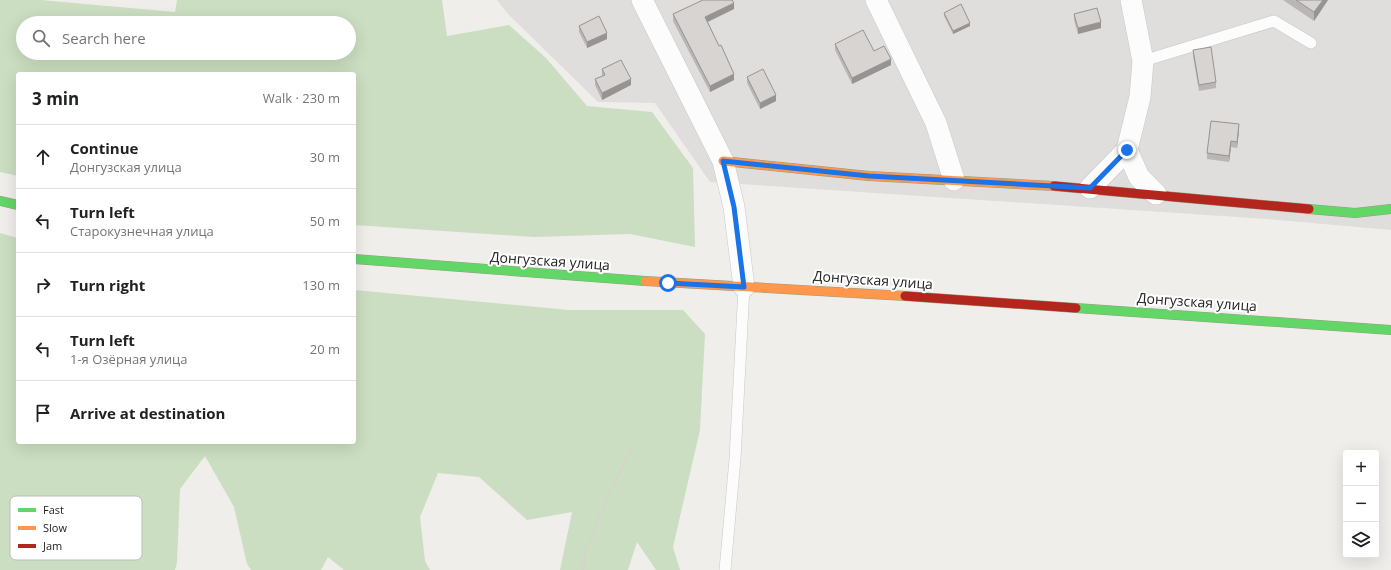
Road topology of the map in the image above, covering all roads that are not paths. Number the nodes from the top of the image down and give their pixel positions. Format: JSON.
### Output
{"nodes":[{"id":1,"x":642,"y":0,"type":"edge"},
{"id":2,"x":876,"y":0,"type":"edge"},
{"id":3,"x":1131,"y":0,"type":"edge"},
{"id":4,"x":1311,"y":43,"type":"dead end"},
{"id":5,"x":1143,"y":61,"type":"junction"},
{"id":6,"x":1127,"y":150,"type":"junction"},
{"id":7,"x":723,"y":161,"type":"junction"},
{"id":8,"x":954,"y":180,"type":"junction"},
{"id":9,"x":1090,"y":188,"type":"junction"},
{"id":10,"x":1156,"y":194,"type":"junction"},
{"id":11,"x":0,"y":201,"type":"edge"},
{"id":12,"x":16,"y":205,"type":"edge"},
{"id":13,"x":1391,"y":209,"type":"edge"},
{"id":14,"x":356,"y":259,"type":"edge"},
{"id":15,"x":744,"y":287,"type":"junction"},
{"id":16,"x":1391,"y":330,"type":"edge"},
{"id":17,"x":725,"y":570,"type":"edge"}],
"edges":[{"from":1,"to":7,"type":"street"},
{"from":2,"to":8,"type":"street"},
{"from":3,"to":5,"type":"street"},
{"from":4,"to":5,"type":"lane"},
{"from":5,"to":6,"type":"street"},
{"from":6,"to":9,"type":"street"},
{"from":6,"to":10,"type":"street"},
{"from":7,"to":8,"type":"main road"},
{"from":7,"to":15,"type":"street"},
{"from":8,"to":9,"type":"main road"},
{"from":9,"to":10,"type":"main road"},
{"from":10,"to":13,"type":"main road"},
{"from":11,"to":12,"type":"main road"},
{"from":14,"to":15,"type":"main road","name":"Донгузская улица"},
{"from":15,"to":16,"type":"main road","name":"Донгузская улица"},
{"from":15,"to":17,"type":"lane"}]}
